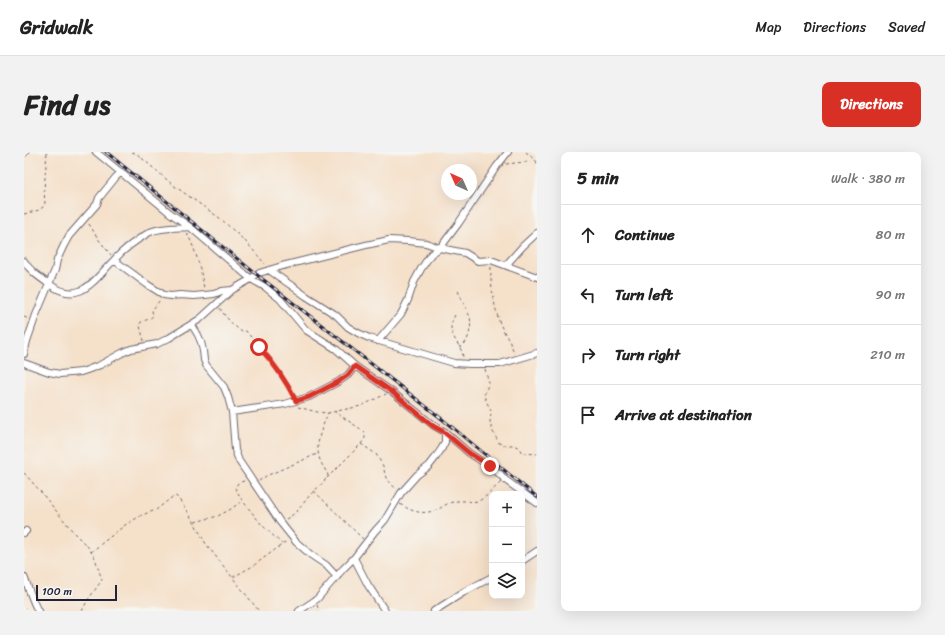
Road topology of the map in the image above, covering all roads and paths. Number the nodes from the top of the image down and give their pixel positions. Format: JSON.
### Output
{"nodes":[{"id":1,"x":47,"y":152,"type":"edge"},
{"id":2,"x":96,"y":152,"type":"edge"},
{"id":3,"x":132,"y":152,"type":"edge"},
{"id":4,"x":508,"y":152,"type":"edge"},
{"id":5,"x":526,"y":152,"type":"edge"},
{"id":6,"x":537,"y":163,"type":"edge"},
{"id":7,"x":497,"y":166,"type":"junction"},
{"id":8,"x":121,"y":172,"type":"junction"},
{"id":9,"x":24,"y":214,"type":"edge"},
{"id":10,"x":86,"y":218,"type":"junction"},
{"id":11,"x":187,"y":227,"type":"junction"},
{"id":12,"x":537,"y":233,"type":"edge"},
{"id":13,"x":440,"y":248,"type":"junction"},
{"id":14,"x":114,"y":260,"type":"junction"},
{"id":15,"x":491,"y":260,"type":"junction"},
{"id":16,"x":24,"y":261,"type":"edge"},
{"id":17,"x":506,"y":265,"type":"junction"},
{"id":18,"x":269,"y":270,"type":"junction"},
{"id":19,"x":537,"y":277,"type":"edge"},
{"id":20,"x":251,"y":279,"type":"junction"},
{"id":21,"x":49,"y":284,"type":"junction"},
{"id":22,"x":232,"y":290,"type":"junction"},
{"id":23,"x":458,"y":290,"type":"dead end"},
{"id":24,"x":164,"y":295,"type":"junction"},
{"id":25,"x":205,"y":295,"type":"junction"},
{"id":26,"x":217,"y":303,"type":"junction"},
{"id":27,"x":455,"y":315,"type":"dead end"},
{"id":28,"x":192,"y":325,"type":"junction"},
{"id":29,"x":378,"y":341,"type":"junction"},
{"id":30,"x":144,"y":347,"type":"junction"},
{"id":31,"x":460,"y":347,"type":"junction"},
{"id":32,"x":537,"y":353,"type":"edge"},
{"id":33,"x":24,"y":354,"type":"edge"},
{"id":34,"x":516,"y":360,"type":"junction"},
{"id":35,"x":24,"y":363,"type":"edge"},
{"id":36,"x":463,"y":363,"type":"junction"},
{"id":37,"x":484,"y":364,"type":"junction"},
{"id":38,"x":355,"y":366,"type":"junction"},
{"id":39,"x":391,"y":391,"type":"junction"},
{"id":40,"x":296,"y":404,"type":"junction"},
{"id":41,"x":232,"y":412,"type":"junction"},
{"id":42,"x":334,"y":412,"type":"junction"},
{"id":43,"x":328,"y":413,"type":"junction"},
{"id":44,"x":444,"y":432,"type":"junction"},
{"id":45,"x":361,"y":444,"type":"junction"},
{"id":46,"x":318,"y":453,"type":"junction"},
{"id":47,"x":537,"y":454,"type":"edge"},
{"id":48,"x":24,"y":473,"type":"edge"},
{"id":49,"x":326,"y":479,"type":"junction"},
{"id":50,"x":504,"y":479,"type":"junction"},
{"id":51,"x":252,"y":481,"type":"junction"},
{"id":52,"x":314,"y":491,"type":"junction"},
{"id":53,"x":401,"y":493,"type":"junction"},
{"id":54,"x":242,"y":500,"type":"junction"},
{"id":55,"x":396,"y":502,"type":"junction"},
{"id":56,"x":537,"y":503,"type":"edge"},
{"id":57,"x":194,"y":522,"type":"junction"},
{"id":58,"x":280,"y":522,"type":"junction"},
{"id":59,"x":292,"y":536,"type":"junction"},
{"id":60,"x":366,"y":542,"type":"junction"},
{"id":61,"x":282,"y":544,"type":"junction"},
{"id":62,"x":537,"y":551,"type":"edge"},
{"id":63,"x":91,"y":552,"type":"junction"},
{"id":64,"x":354,"y":558,"type":"junction"},
{"id":65,"x":525,"y":559,"type":"edge"},
{"id":66,"x":24,"y":577,"type":"edge"},
{"id":67,"x":337,"y":577,"type":"junction"},
{"id":68,"x":233,"y":578,"type":"junction"},
{"id":69,"x":489,"y":579,"type":"edge"},
{"id":70,"x":34,"y":604,"type":"junction"},
{"id":71,"x":24,"y":611,"type":"edge"},
{"id":72,"x":38,"y":611,"type":"edge"},
{"id":73,"x":82,"y":611,"type":"edge"},
{"id":74,"x":259,"y":611,"type":"edge"},
{"id":75,"x":299,"y":611,"type":"edge"},
{"id":76,"x":385,"y":611,"type":"edge"},
{"id":77,"x":434,"y":611,"type":"edge"}],
"edges":[{"from":1,"to":9,"type":"path"},
{"from":2,"to":8,"type":"street"},
{"from":3,"to":18,"type":"path"},
{"from":4,"to":7,"type":"street"},
{"from":5,"to":6,"type":"path"},
{"from":6,"to":7,"type":"path"},
{"from":7,"to":13,"type":"street"},
{"from":8,"to":10,"type":"street"},
{"from":8,"to":11,"type":"street"},
{"from":10,"to":14,"type":"path"},
{"from":10,"to":21,"type":"street"},
{"from":11,"to":14,"type":"street"},
{"from":11,"to":20,"type":"street"},
{"from":11,"to":25,"type":"path"},
{"from":12,"to":17,"type":"street"},
{"from":13,"to":15,"type":"street"},
{"from":13,"to":18,"type":"street"},
{"from":13,"to":29,"type":"street"},
{"from":14,"to":21,"type":"street"},
{"from":14,"to":24,"type":"street"},
{"from":15,"to":17,"type":"street"},
{"from":15,"to":34,"type":"path"},
{"from":16,"to":21,"type":"street"},
{"from":17,"to":19,"type":"street"},
{"from":18,"to":20,"type":"street"},
{"from":18,"to":29,"type":"street"},
{"from":20,"to":22,"type":"street"},
{"from":20,"to":38,"type":"street"},
{"from":21,"to":33,"type":"street"},
{"from":22,"to":25,"type":"street"},
{"from":22,"to":26,"type":"street"},
{"from":23,"to":31,"type":"path"},
{"from":24,"to":25,"type":"street"},
{"from":24,"to":30,"type":"path"},
{"from":26,"to":28,"type":"street"},
{"from":26,"to":40,"type":"path"},
{"from":27,"to":31,"type":"path"},
{"from":28,"to":30,"type":"street"},
{"from":28,"to":41,"type":"street"},
{"from":29,"to":36,"type":"street"},
{"from":30,"to":35,"type":"street"},
{"from":31,"to":36,"type":"path"},
{"from":32,"to":34,"type":"street"},
{"from":34,"to":37,"type":"street"},
{"from":36,"to":37,"type":"street"},
{"from":37,"to":47,"type":"path"},
{"from":38,"to":39,"type":"street"},
{"from":38,"to":40,"type":"street"},
{"from":39,"to":42,"type":"path"},
{"from":39,"to":44,"type":"street"},
{"from":40,"to":41,"type":"street"},
{"from":40,"to":43,"type":"path"},
{"from":41,"to":51,"type":"street"},
{"from":42,"to":43,"type":"path"},
{"from":42,"to":45,"type":"path"},
{"from":43,"to":46,"type":"path"},
{"from":44,"to":50,"type":"street"},
{"from":44,"to":53,"type":"street"},
{"from":45,"to":49,"type":"path"},
{"from":45,"to":53,"type":"path"},
{"from":46,"to":49,"type":"path"},
{"from":46,"to":51,"type":"path"},
{"from":48,"to":63,"type":"path"},
{"from":49,"to":52,"type":"path"},
{"from":50,"to":55,"type":"path"},
{"from":50,"to":56,"type":"street"},
{"from":51,"to":54,"type":"path"},
{"from":51,"to":58,"type":"street"},
{"from":52,"to":58,"type":"path"},
{"from":52,"to":60,"type":"path"},
{"from":53,"to":55,"type":"street"},
{"from":54,"to":57,"type":"path"},
{"from":54,"to":61,"type":"path"},
{"from":55,"to":60,"type":"street"},
{"from":57,"to":63,"type":"path"},
{"from":57,"to":68,"type":"path"},
{"from":58,"to":59,"type":"street"},
{"from":59,"to":61,"type":"path"},
{"from":59,"to":67,"type":"street"},
{"from":60,"to":64,"type":"street"},
{"from":61,"to":68,"type":"path"},
{"from":62,"to":65,"type":"street"},
{"from":63,"to":73,"type":"path"},
{"from":64,"to":67,"type":"street"},
{"from":64,"to":76,"type":"street"},
{"from":66,"to":70,"type":"street"},
{"from":67,"to":75,"type":"street"},
{"from":68,"to":74,"type":"path"},
{"from":69,"to":77,"type":"street"},
{"from":70,"to":71,"type":"path"},
{"from":70,"to":72,"type":"street"}]}
